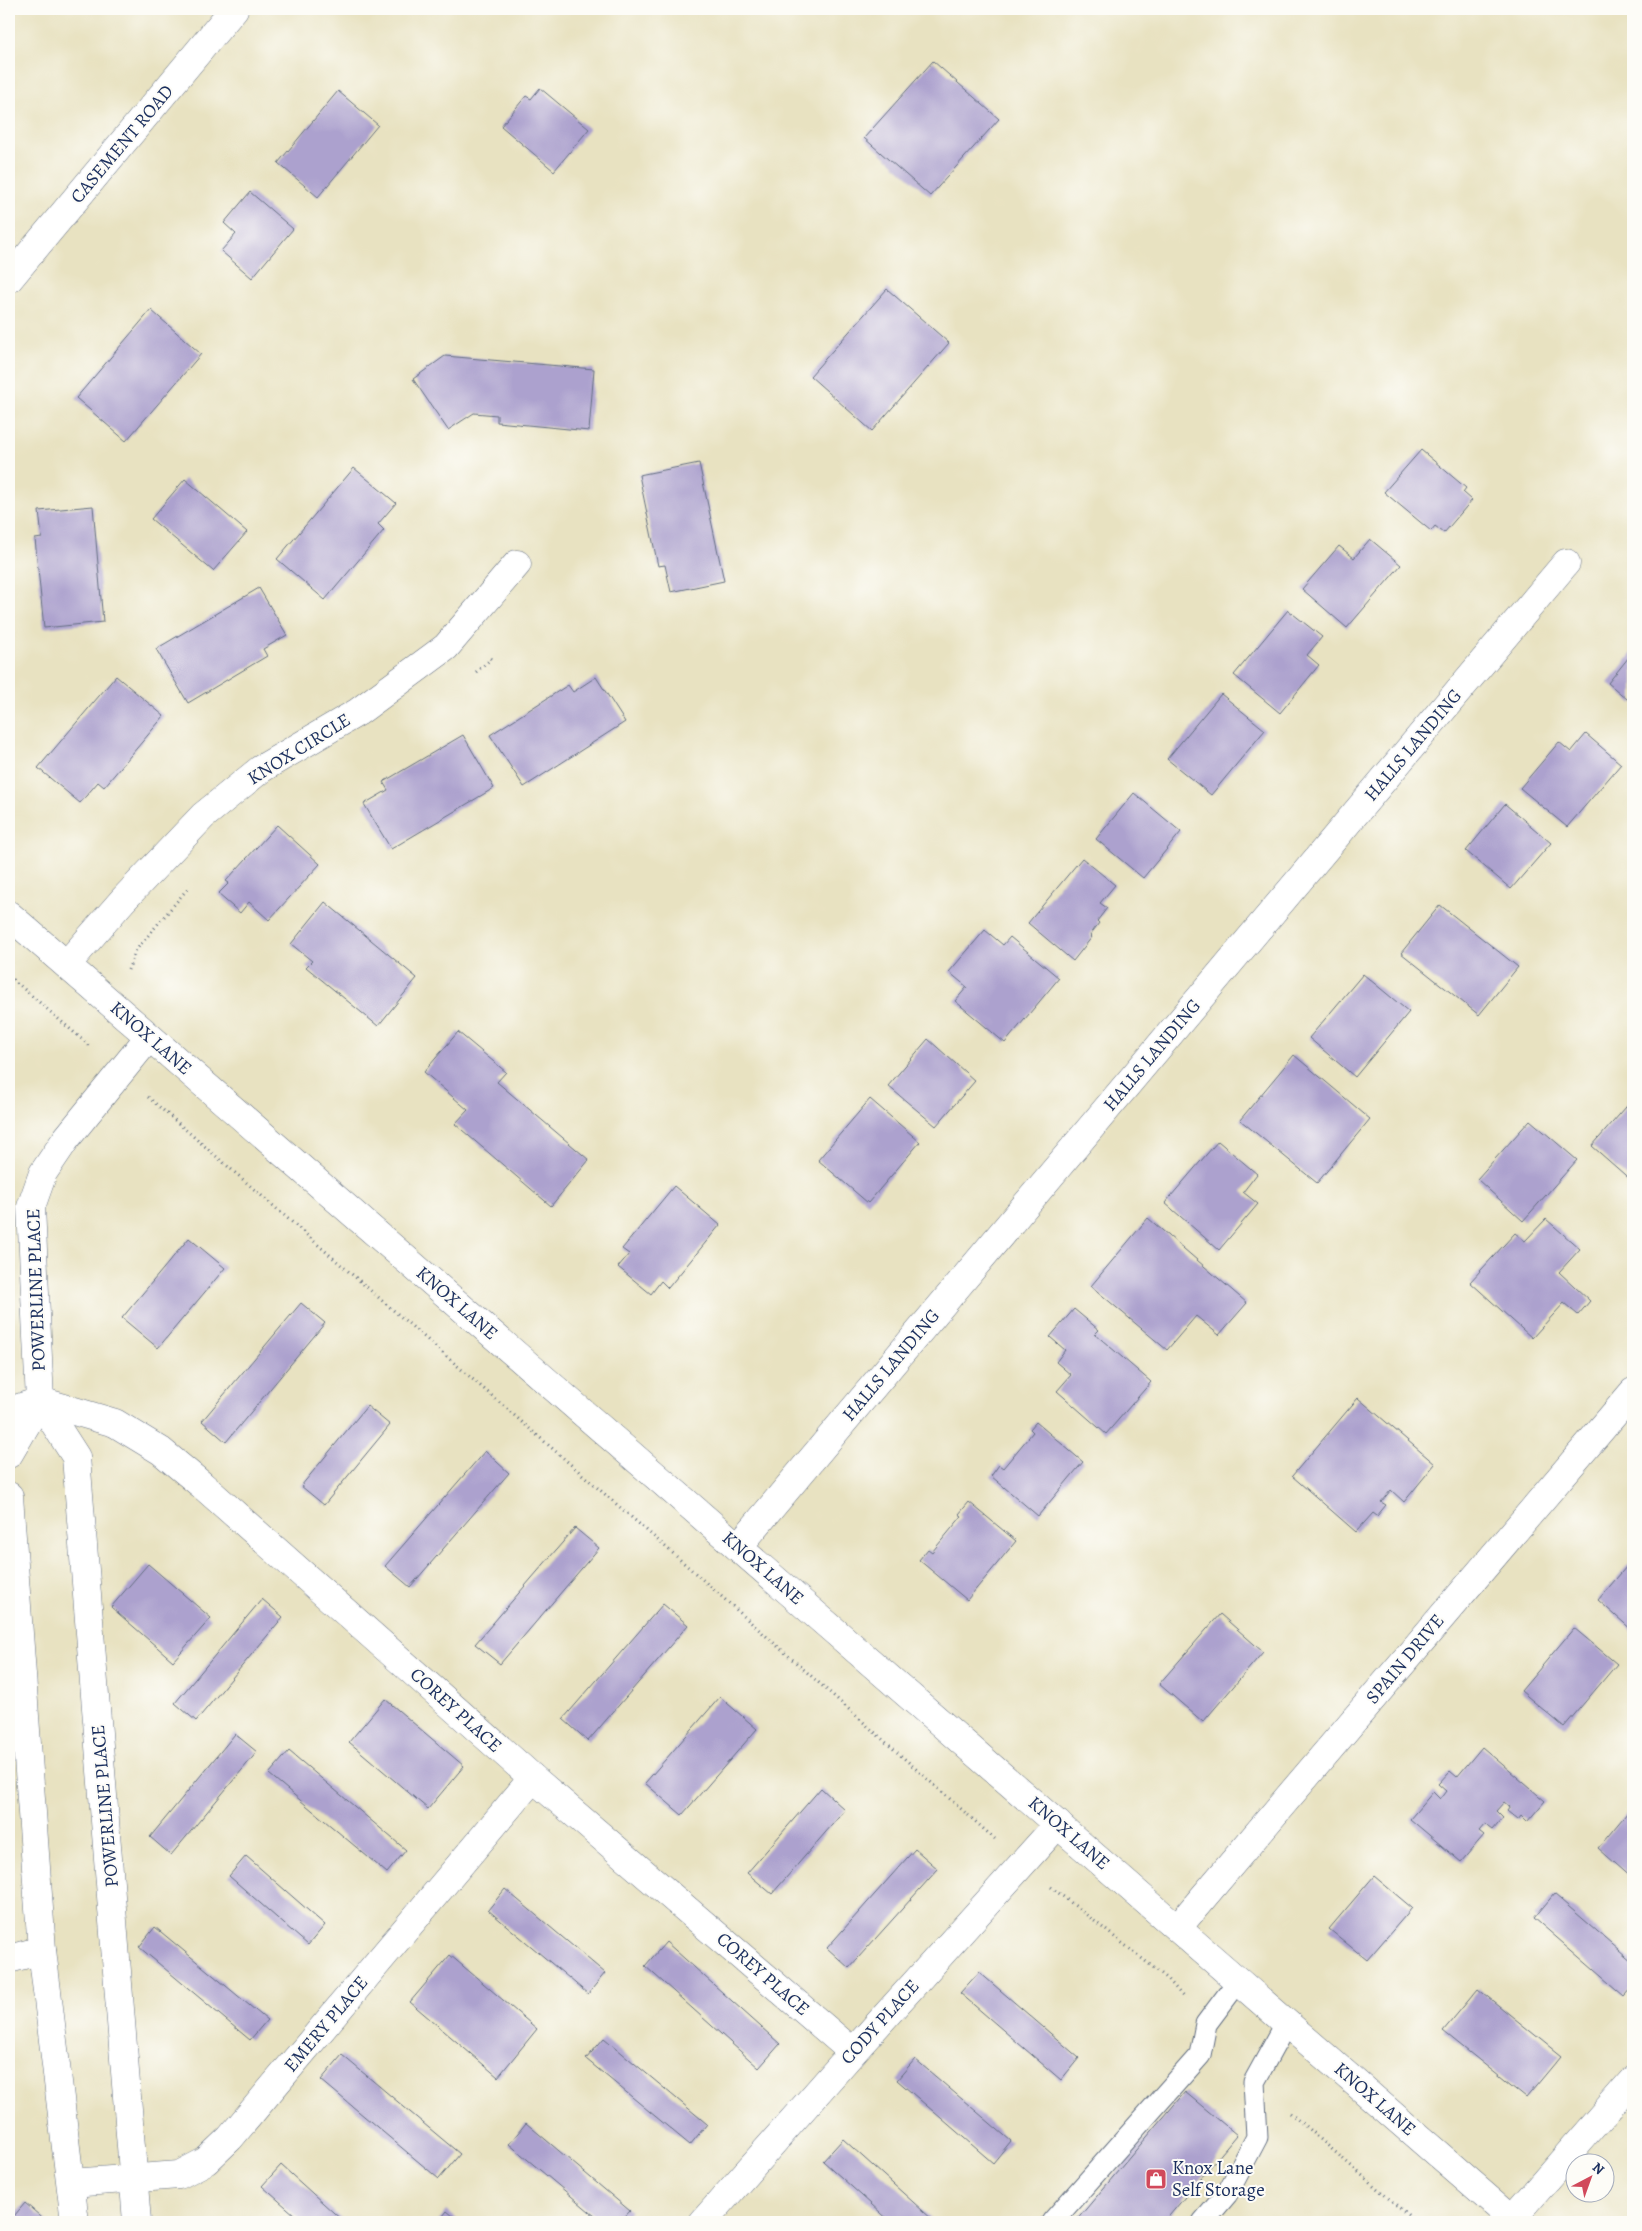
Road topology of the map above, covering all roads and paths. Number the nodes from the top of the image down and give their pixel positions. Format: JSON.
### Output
{"nodes":[{"id":1,"x":234,"y":9,"type":"edge"},
{"id":2,"x":9,"y":279,"type":"edge"},
{"id":3,"x":1566,"y":563,"type":"dead end"},
{"id":4,"x":517,"y":564,"type":"dead end"},
{"id":5,"x":463,"y":627,"type":"junction"},
{"id":6,"x":469,"y":678,"type":"dead end"},
{"id":7,"x":191,"y":886,"type":"dead end"},
{"id":8,"x":9,"y":916,"type":"edge"},
{"id":9,"x":67,"y":964,"type":"junction"},
{"id":10,"x":9,"y":976,"type":"edge"},
{"id":11,"x":105,"y":999,"type":"junction"},
{"id":12,"x":149,"y":1037,"type":"junction"},
{"id":13,"x":120,"y":1073,"type":"junction"},
{"id":14,"x":1633,"y":1392,"type":"edge"},
{"id":15,"x":40,"y":1401,"type":"junction"},
{"id":16,"x":9,"y":1411,"type":"edge"},
{"id":17,"x":9,"y":1454,"type":"edge"},
{"id":18,"x":9,"y":1496,"type":"edge"},
{"id":19,"x":738,"y":1547,"type":"junction"},
{"id":20,"x":533,"y":1778,"type":"junction"},
{"id":21,"x":1058,"y":1824,"type":"junction"},
{"id":22,"x":1023,"y":1863,"type":"junction"},
{"id":23,"x":1178,"y":1927,"type":"junction"},
{"id":24,"x":42,"y":1950,"type":"junction"},
{"id":25,"x":9,"y":1959,"type":"edge"},
{"id":26,"x":1239,"y":1980,"type":"junction"},
{"id":27,"x":1288,"y":2022,"type":"junction"},
{"id":28,"x":1206,"y":2024,"type":"junction"},
{"id":29,"x":853,"y":2052,"type":"junction"},
{"id":30,"x":1633,"y":2080,"type":"edge"},
{"id":31,"x":1254,"y":2082,"type":"junction"},
{"id":32,"x":135,"y":2178,"type":"junction"},
{"id":33,"x":71,"y":2183,"type":"junction"},
{"id":34,"x":1514,"y":2221,"type":"edge"},
{"id":35,"x":75,"y":2222,"type":"edge"},
{"id":36,"x":137,"y":2222,"type":"edge"},
{"id":37,"x":703,"y":2222,"type":"edge"},
{"id":38,"x":1052,"y":2222,"type":"edge"},
{"id":39,"x":1203,"y":2222,"type":"edge"},
{"id":40,"x":1416,"y":2222,"type":"edge"}],
"edges":[{"from":1,"to":2,"type":"street","name":"CASEMENT ROAD"},
{"from":3,"to":19,"type":"street","name":"HALLS LANDING"},
{"from":4,"to":5,"type":"street","name":"KNOX CIRCLE"},
{"from":5,"to":6,"type":"path"},
{"from":5,"to":9,"type":"street","name":"KNOX CIRCLE"},
{"from":7,"to":11,"type":"path"},
{"from":8,"to":9,"type":"street","name":"KNOX LANE"},
{"from":9,"to":11,"type":"street","name":"KNOX LANE"},
{"from":10,"to":13,"type":"path"},
{"from":11,"to":12,"type":"street","name":"KNOX LANE"},
{"from":12,"to":13,"type":"street","name":"POWERLINE PLACE"},
{"from":12,"to":19,"type":"street","name":"KNOX LANE"},
{"from":13,"to":15,"type":"street","name":"POWERLINE PLACE"},
{"from":13,"to":22,"type":"path"},
{"from":14,"to":23,"type":"street","name":"SPAIN DRIVE"},
{"from":15,"to":16,"type":"street"},
{"from":15,"to":17,"type":"street"},
{"from":15,"to":20,"type":"street","name":"COREY PLACE"},
{"from":15,"to":32,"type":"street","name":"POWERLINE PLACE"},
{"from":18,"to":24,"type":"street"},
{"from":19,"to":21,"type":"street","name":"KNOX LANE"},
{"from":20,"to":29,"type":"street","name":"COREY PLACE"},
{"from":20,"to":32,"type":"street","name":"EMERY PLACE"},
{"from":21,"to":22,"type":"street","name":"CODY PLACE"},
{"from":21,"to":23,"type":"street","name":"KNOX LANE"},
{"from":22,"to":28,"type":"path"},
{"from":22,"to":29,"type":"street","name":"CODY PLACE"},
{"from":23,"to":26,"type":"street","name":"KNOX LANE"},
{"from":24,"to":25,"type":"street"},
{"from":24,"to":33,"type":"street"},
{"from":26,"to":27,"type":"street","name":"KNOX LANE"},
{"from":26,"to":28,"type":"lane"},
{"from":27,"to":31,"type":"lane"},
{"from":27,"to":34,"type":"street","name":"KNOX LANE"},
{"from":28,"to":38,"type":"lane"},
{"from":29,"to":37,"type":"street","name":"CODY PLACE"},
{"from":30,"to":34,"type":"street"},
{"from":31,"to":39,"type":"lane"},
{"from":31,"to":40,"type":"path"},
{"from":32,"to":33,"type":"street","name":"EMERY PLACE"},
{"from":32,"to":36,"type":"street","name":"POWERLINE PLACE"},
{"from":33,"to":35,"type":"street"}]}
